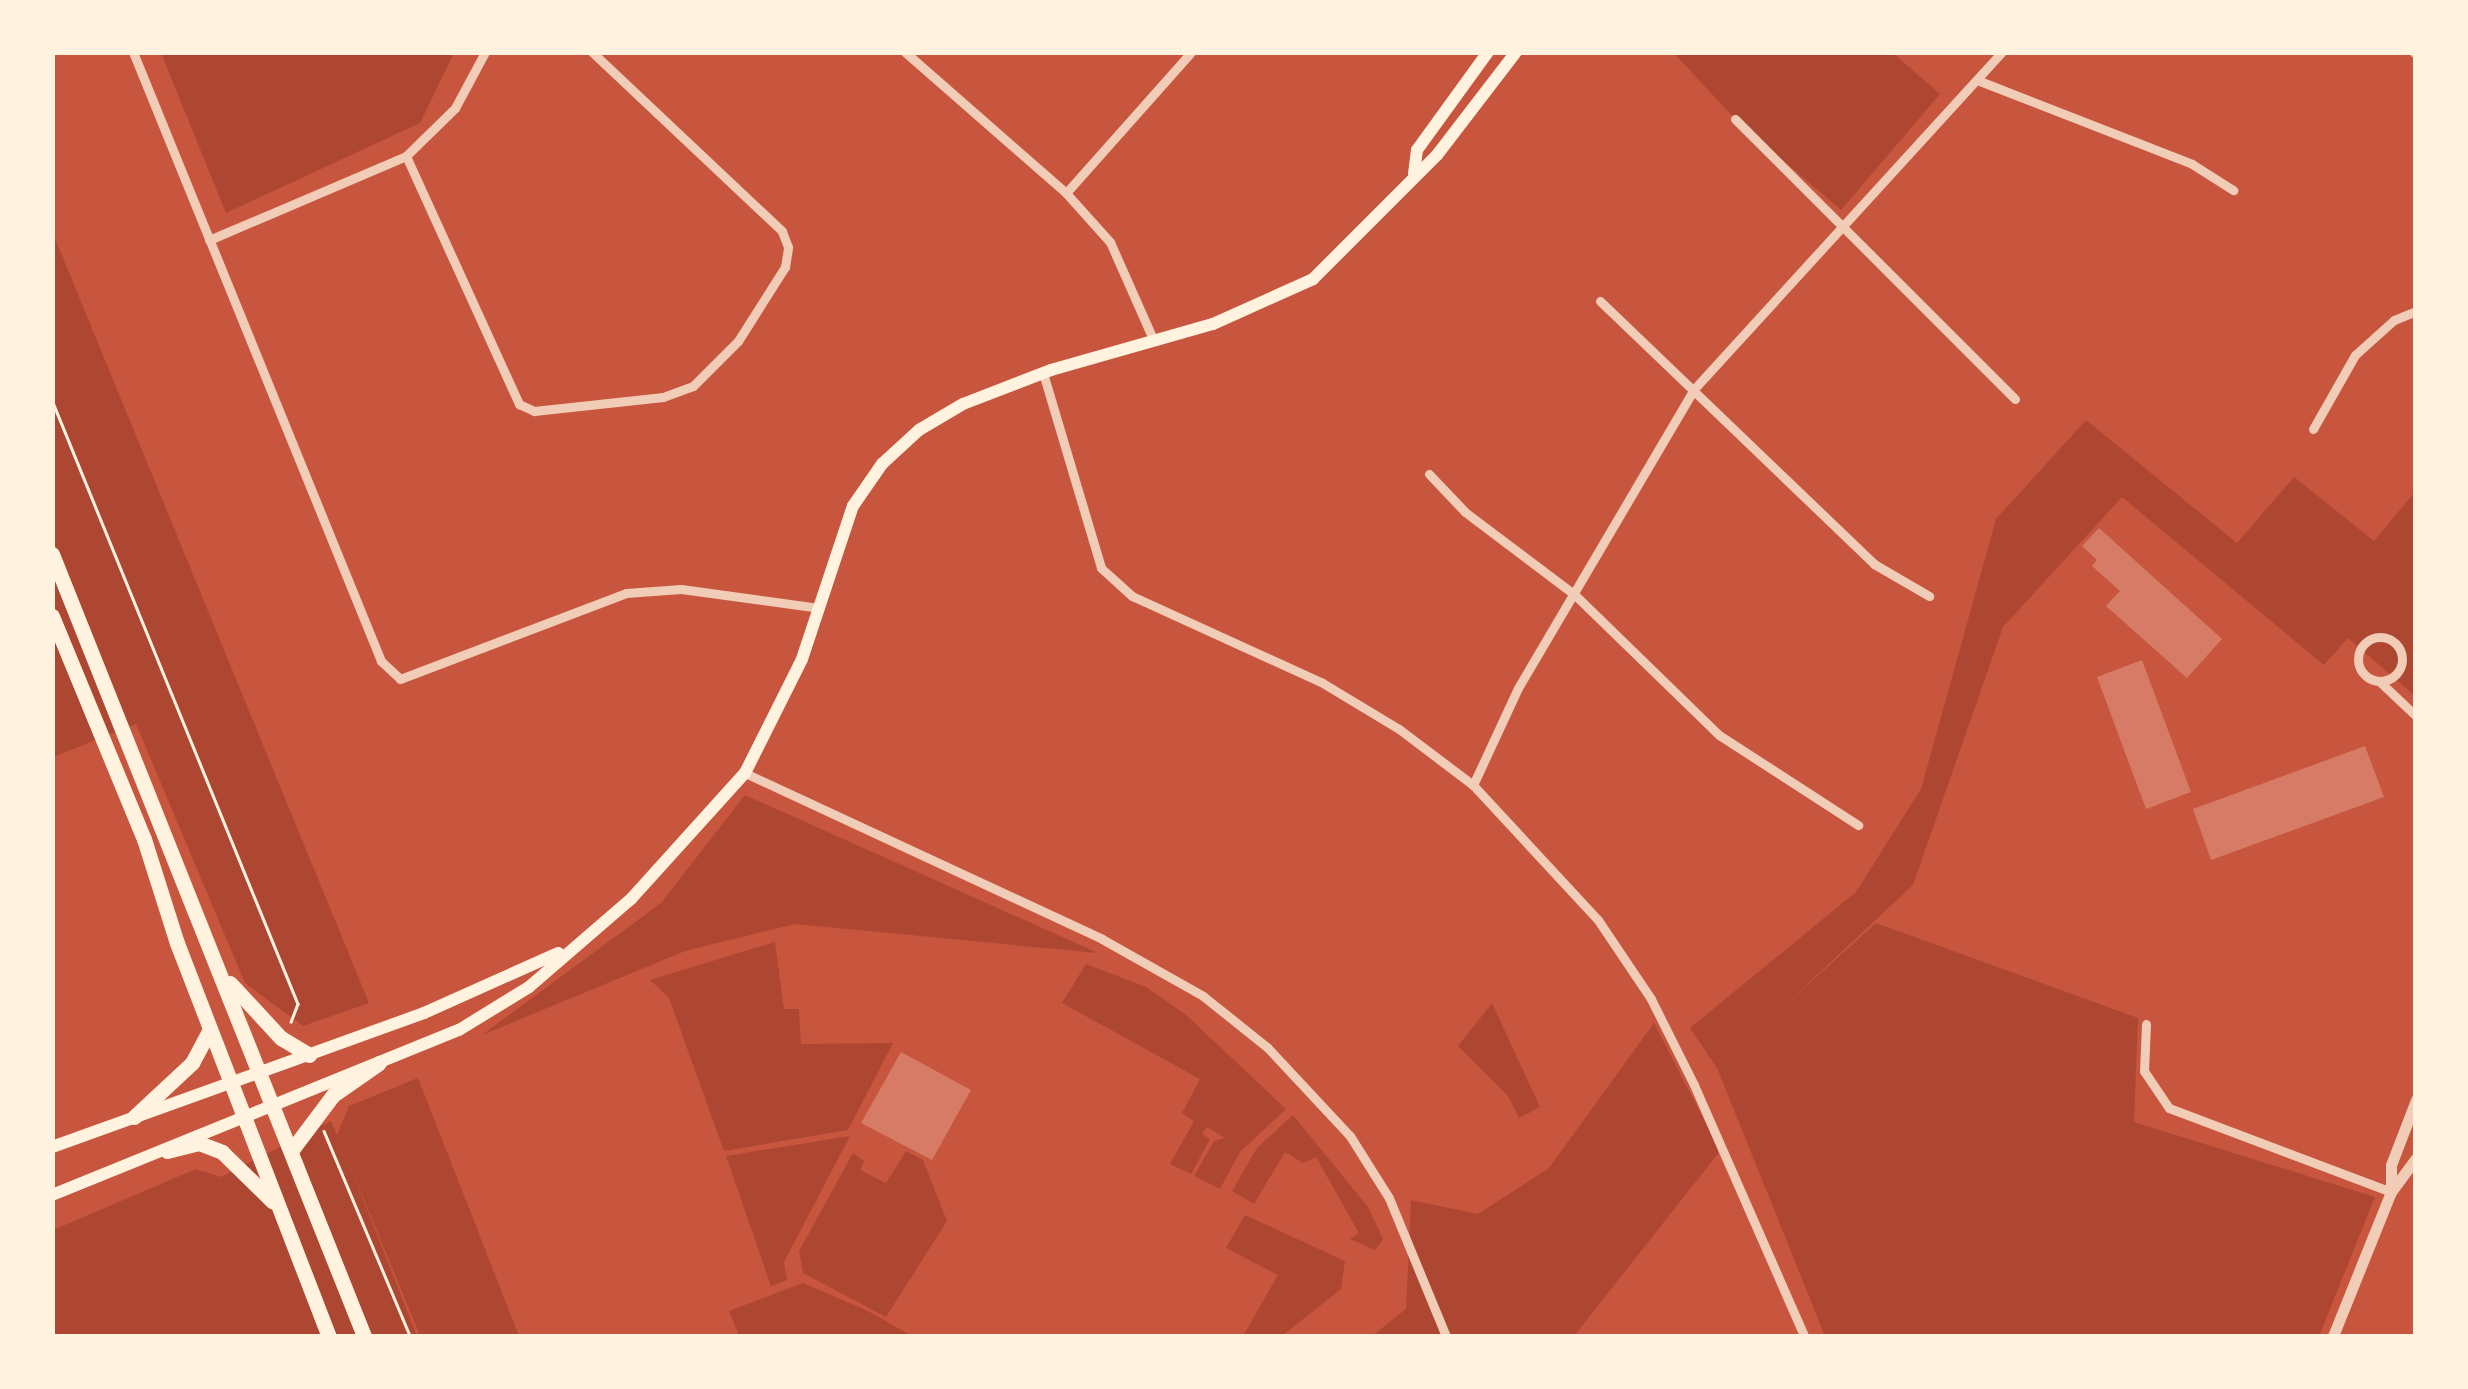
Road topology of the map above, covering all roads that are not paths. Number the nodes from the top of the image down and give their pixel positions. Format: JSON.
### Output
{"nodes":[{"id":1,"x":133,"y":52,"type":"edge"},
{"id":2,"x":485,"y":52,"type":"edge"},
{"id":3,"x":592,"y":52,"type":"edge"},
{"id":4,"x":905,"y":52,"type":"edge"},
{"id":5,"x":1190,"y":52,"type":"edge"},
{"id":6,"x":1488,"y":52,"type":"edge"},
{"id":7,"x":1516,"y":52,"type":"edge"},
{"id":8,"x":2002,"y":52,"type":"edge"},
{"id":9,"x":1977,"y":80,"type":"junction"},
{"id":10,"x":1735,"y":119,"type":"dead end"},
{"id":11,"x":406,"y":156,"type":"junction"},
{"id":12,"x":1414,"y":174,"type":"junction"},
{"id":13,"x":2233,"y":190,"type":"dead end"},
{"id":14,"x":1066,"y":193,"type":"junction"},
{"id":15,"x":1842,"y":224,"type":"junction"},
{"id":16,"x":209,"y":240,"type":"junction"},
{"id":17,"x":1600,"y":300,"type":"dead end"},
{"id":18,"x":2416,"y":311,"type":"edge"},
{"id":19,"x":1153,"y":339,"type":"junction"},
{"id":20,"x":1043,"y":373,"type":"junction"},
{"id":21,"x":1696,"y":388,"type":"junction"},
{"id":22,"x":2015,"y":398,"type":"dead end"},
{"id":23,"x":2313,"y":429,"type":"dead end"},
{"id":24,"x":1429,"y":474,"type":"dead end"},
{"id":25,"x":52,"y":554,"type":"edge"},
{"id":26,"x":1576,"y":595,"type":"junction"},
{"id":27,"x":1929,"y":596,"type":"dead end"},
{"id":28,"x":819,"y":608,"type":"junction"},
{"id":29,"x":52,"y":616,"type":"edge"},
{"id":30,"x":2380,"y":682,"type":"junction"},
{"id":31,"x":2416,"y":716,"type":"edge"},
{"id":32,"x":745,"y":774,"type":"junction"},
{"id":33,"x":1473,"y":785,"type":"junction"},
{"id":34,"x":1858,"y":825,"type":"dead end"},
{"id":35,"x":570,"y":948,"type":"junction"},
{"id":36,"x":224,"y":977,"type":"junction"},
{"id":37,"x":2146,"y":1024,"type":"dead end"},
{"id":38,"x":210,"y":1029,"type":"junction"},
{"id":39,"x":309,"y":1054,"type":"junction"},
{"id":40,"x":379,"y":1063,"type":"junction"},
{"id":41,"x":260,"y":1072,"type":"junction"},
{"id":42,"x":230,"y":1082,"type":"junction"},
{"id":43,"x":2416,"y":1100,"type":"edge"},
{"id":44,"x":274,"y":1107,"type":"junction"},
{"id":45,"x":134,"y":1117,"type":"junction"},
{"id":46,"x":244,"y":1119,"type":"junction"},
{"id":47,"x":52,"y":1147,"type":"edge"},
{"id":48,"x":167,"y":1151,"type":"junction"},
{"id":49,"x":291,"y":1151,"type":"junction"},
{"id":50,"x":2416,"y":1158,"type":"edge"},
{"id":51,"x":2390,"y":1192,"type":"junction"},
{"id":52,"x":52,"y":1195,"type":"edge"},
{"id":53,"x":279,"y":1208,"type":"junction"},
{"id":54,"x":328,"y":1336,"type":"edge"},
{"id":55,"x":364,"y":1336,"type":"edge"},
{"id":56,"x":1446,"y":1336,"type":"edge"},
{"id":57,"x":1804,"y":1336,"type":"edge"},
{"id":58,"x":2333,"y":1336,"type":"edge"}],
"edges":[{"from":1,"to":16,"type":"street"},
{"from":2,"to":11,"type":"street"},
{"from":3,"to":11,"type":"street"},
{"from":4,"to":14,"type":"street"},
{"from":5,"to":14,"type":"street"},
{"from":6,"to":12,"type":"main road"},
{"from":7,"to":12,"type":"main road"},
{"from":8,"to":9,"type":"street"},
{"from":9,"to":13,"type":"street"},
{"from":9,"to":15,"type":"street"},
{"from":10,"to":15,"type":"street"},
{"from":11,"to":16,"type":"street"},
{"from":12,"to":19,"type":"main road"},
{"from":14,"to":19,"type":"street"},
{"from":15,"to":21,"type":"street"},
{"from":15,"to":22,"type":"street"},
{"from":16,"to":28,"type":"street"},
{"from":17,"to":21,"type":"street"},
{"from":18,"to":23,"type":"street"},
{"from":19,"to":20,"type":"main road"},
{"from":20,"to":28,"type":"main road"},
{"from":20,"to":33,"type":"street"},
{"from":21,"to":26,"type":"street"},
{"from":21,"to":27,"type":"street"},
{"from":24,"to":26,"type":"street"},
{"from":25,"to":36,"type":"main road"},
{"from":26,"to":33,"type":"street"},
{"from":26,"to":34,"type":"street"},
{"from":28,"to":32,"type":"main road"},
{"from":29,"to":38,"type":"main road"},
{"from":30,"to":30,"type":"street"},
{"from":30,"to":31,"type":"street"},
{"from":32,"to":35,"type":"main road"},
{"from":32,"to":56,"type":"street"},
{"from":33,"to":57,"type":"street"},
{"from":35,"to":39,"type":"main road"},
{"from":35,"to":40,"type":"main road"},
{"from":36,"to":39,"type":"main road"},
{"from":36,"to":41,"type":"main road"},
{"from":37,"to":51,"type":"street"},
{"from":38,"to":42,"type":"main road"},
{"from":38,"to":45,"type":"main road"},
{"from":39,"to":41,"type":"main road"},
{"from":40,"to":44,"type":"main road"},
{"from":40,"to":49,"type":"main road"},
{"from":41,"to":42,"type":"main road"},
{"from":41,"to":44,"type":"main road"},
{"from":42,"to":45,"type":"main road"},
{"from":42,"to":46,"type":"main road"},
{"from":43,"to":51,"type":"street"},
{"from":44,"to":46,"type":"main road"},
{"from":44,"to":49,"type":"main road"},
{"from":45,"to":47,"type":"main road"},
{"from":46,"to":48,"type":"main road"},
{"from":46,"to":53,"type":"main road"},
{"from":48,"to":52,"type":"main road"},
{"from":48,"to":53,"type":"main road"},
{"from":49,"to":55,"type":"main road"},
{"from":50,"to":51,"type":"street"},
{"from":51,"to":58,"type":"street"},
{"from":53,"to":54,"type":"main road"}]}
